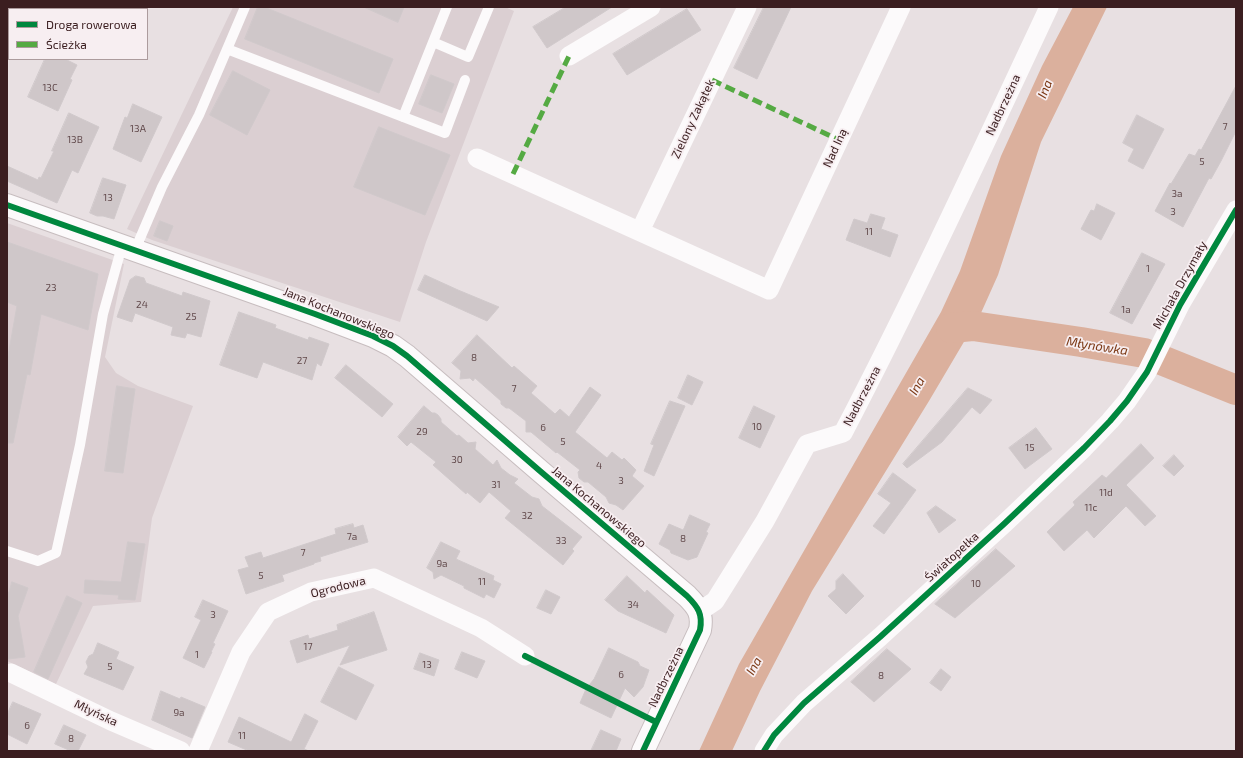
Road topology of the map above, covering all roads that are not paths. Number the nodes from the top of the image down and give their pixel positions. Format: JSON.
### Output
{"nodes":[{"id":1,"x":245,"y":7,"type":"edge"},
{"id":2,"x":447,"y":7,"type":"edge"},
{"id":3,"x":489,"y":7,"type":"edge"},
{"id":4,"x":651,"y":7,"type":"edge"},
{"id":5,"x":747,"y":7,"type":"edge"},
{"id":6,"x":901,"y":7,"type":"edge"},
{"id":7,"x":1050,"y":7,"type":"edge"},
{"id":8,"x":433,"y":42,"type":"junction"},
{"id":9,"x":227,"y":49,"type":"junction"},
{"id":10,"x":569,"y":56,"type":"dead end"},
{"id":11,"x":465,"y":80,"type":"dead end"},
{"id":12,"x":403,"y":117,"type":"junction"},
{"id":13,"x":477,"y":158,"type":"dead end"},
{"id":14,"x":7,"y":205,"type":"edge"},
{"id":15,"x":1236,"y":210,"type":"edge"},
{"id":16,"x":640,"y":231,"type":"junction"},
{"id":17,"x":128,"y":248,"type":"junction"},
{"id":18,"x":1147,"y":372,"type":"joint"},
{"id":19,"x":7,"y":551,"type":"edge"},
{"id":20,"x":700,"y":611,"type":"junction"},
{"id":21,"x":525,"y":656,"type":"dead end"},
{"id":22,"x":11,"y":673,"type":"dead end"},
{"id":23,"x":181,"y":751,"type":"edge"},
{"id":24,"x":198,"y":751,"type":"edge"},
{"id":25,"x":643,"y":751,"type":"edge"},
{"id":26,"x":764,"y":751,"type":"edge"}],
"edges":[{"from":1,"to":9,"type":"lane"},
{"from":2,"to":8,"type":"lane"},
{"from":3,"to":8,"type":"lane"},
{"from":4,"to":10,"type":"street"},
{"from":5,"to":16,"type":"street","name":"Zielony Zakątek"},
{"from":6,"to":16,"type":"street","name":"Nad Iną"},
{"from":7,"to":20,"type":"street","name":"Nadbrzeżna"},
{"from":8,"to":12,"type":"lane"},
{"from":9,"to":12,"type":"lane"},
{"from":9,"to":17,"type":"lane"},
{"from":11,"to":12,"type":"lane"},
{"from":13,"to":16,"type":"street"},
{"from":14,"to":17,"type":"street","name":"Jana Kochanowskiego"},
{"from":15,"to":18,"type":"street","name":"Michała Drzymały"},
{"from":17,"to":19,"type":"lane"},
{"from":17,"to":20,"type":"street","name":"Jana Kochanowskiego"},
{"from":18,"to":26,"type":"street","name":"Światopełka"},
{"from":20,"to":25,"type":"street","name":"Nadbrzeżna"},
{"from":21,"to":24,"type":"street","name":"Ogrodowa"},
{"from":22,"to":23,"type":"street","name":"Młyńska"}]}
